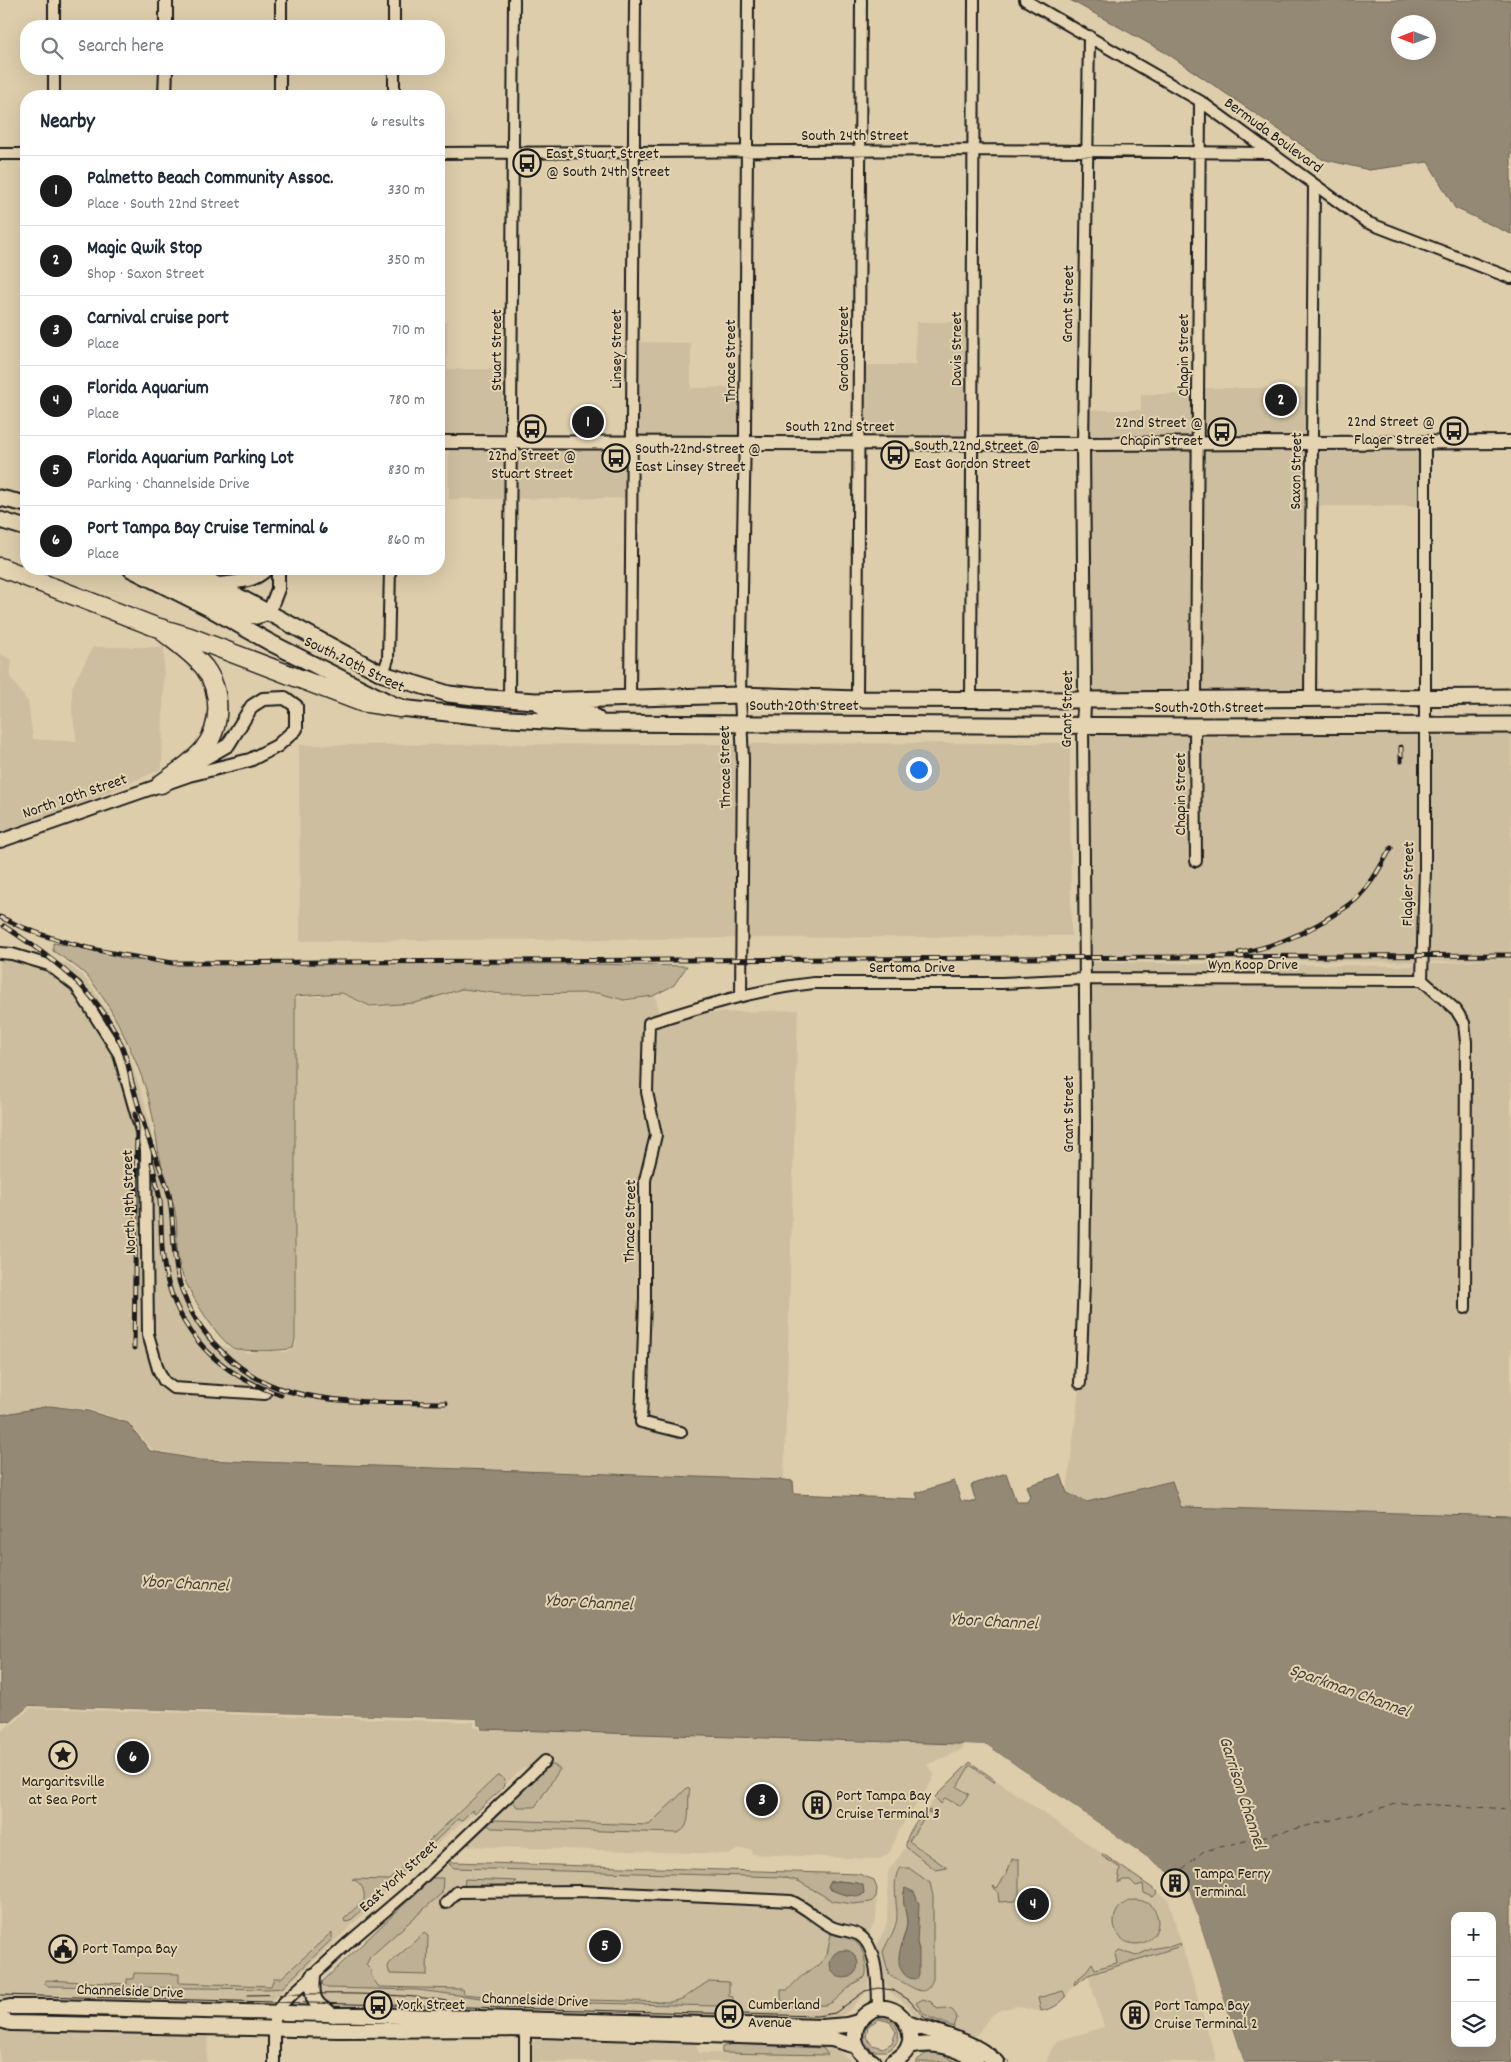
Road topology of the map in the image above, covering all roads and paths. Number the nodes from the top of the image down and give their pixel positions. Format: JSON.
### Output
{"nodes":[{"id":1,"x":54,"y":0,"type":"edge"},
{"id":2,"x":166,"y":0,"type":"edge"},
{"id":3,"x":281,"y":0,"type":"edge"},
{"id":4,"x":394,"y":0,"type":"edge"},
{"id":5,"x":514,"y":0,"type":"edge"},
{"id":6,"x":634,"y":0,"type":"edge"},
{"id":7,"x":748,"y":0,"type":"edge"},
{"id":8,"x":861,"y":0,"type":"edge"},
{"id":9,"x":974,"y":0,"type":"edge"},
{"id":10,"x":1025,"y":0,"type":"edge"},
{"id":11,"x":54,"y":20,"type":"edge"},
{"id":12,"x":166,"y":20,"type":"edge"},
{"id":13,"x":281,"y":20,"type":"edge"},
{"id":14,"x":394,"y":20,"type":"edge"},
{"id":15,"x":1089,"y":36,"type":"junction"},
{"id":16,"x":54,"y":75,"type":"edge"},
{"id":17,"x":166,"y":75,"type":"edge"},
{"id":18,"x":280,"y":75,"type":"edge"},
{"id":19,"x":394,"y":75,"type":"edge"},
{"id":20,"x":54,"y":90,"type":"edge"},
{"id":21,"x":165,"y":90,"type":"edge"},
{"id":22,"x":280,"y":90,"type":"edge"},
{"id":23,"x":394,"y":90,"type":"edge"},
{"id":24,"x":1200,"y":101,"type":"junction"},
{"id":25,"x":861,"y":150,"type":"junction"},
{"id":26,"x":974,"y":150,"type":"junction"},
{"id":27,"x":748,"y":151,"type":"junction"},
{"id":28,"x":1088,"y":151,"type":"junction"},
{"id":29,"x":633,"y":152,"type":"junction"},
{"id":30,"x":445,"y":153,"type":"edge"},
{"id":31,"x":513,"y":153,"type":"junction"},
{"id":32,"x":1200,"y":153,"type":"junction"},
{"id":33,"x":1271,"y":153,"type":"junction"},
{"id":34,"x":0,"y":154,"type":"edge"},
{"id":35,"x":20,"y":154,"type":"edge"},
{"id":36,"x":1314,"y":184,"type":"junction"},
{"id":37,"x":1511,"y":278,"type":"edge"},
{"id":38,"x":445,"y":442,"type":"edge"},
{"id":39,"x":511,"y":442,"type":"junction"},
{"id":40,"x":632,"y":442,"type":"junction"},
{"id":41,"x":745,"y":442,"type":"junction"},
{"id":42,"x":1313,"y":442,"type":"junction"},
{"id":43,"x":1511,"y":442,"type":"edge"},
{"id":44,"x":859,"y":443,"type":"junction"},
{"id":45,"x":972,"y":443,"type":"junction"},
{"id":46,"x":1425,"y":443,"type":"junction"},
{"id":47,"x":1084,"y":444,"type":"junction"},
{"id":48,"x":1199,"y":444,"type":"junction"},
{"id":49,"x":0,"y":498,"type":"edge"},
{"id":50,"x":20,"y":503,"type":"edge"},
{"id":51,"x":0,"y":520,"type":"edge"},
{"id":52,"x":20,"y":526,"type":"edge"},
{"id":53,"x":0,"y":567,"type":"edge"},
{"id":54,"x":20,"y":575,"type":"edge"},
{"id":55,"x":21,"y":575,"type":"edge"},
{"id":56,"x":143,"y":575,"type":"edge"},
{"id":57,"x":170,"y":575,"type":"edge"},
{"id":58,"x":199,"y":575,"type":"edge"},
{"id":59,"x":260,"y":575,"type":"edge"},
{"id":60,"x":278,"y":575,"type":"edge"},
{"id":61,"x":390,"y":575,"type":"edge"},
{"id":62,"x":217,"y":584,"type":"junction"},
{"id":63,"x":269,"y":612,"type":"junction"},
{"id":64,"x":153,"y":626,"type":"junction"},
{"id":65,"x":383,"y":674,"type":"junction"},
{"id":66,"x":740,"y":695,"type":"junction"},
{"id":67,"x":630,"y":698,"type":"junction"},
{"id":68,"x":1196,"y":698,"type":"junction"},
{"id":69,"x":1310,"y":698,"type":"junction"},
{"id":70,"x":1424,"y":698,"type":"junction"},
{"id":71,"x":1511,"y":698,"type":"edge"},
{"id":72,"x":509,"y":699,"type":"junction"},
{"id":73,"x":857,"y":699,"type":"junction"},
{"id":74,"x":971,"y":699,"type":"junction"},
{"id":75,"x":1085,"y":700,"type":"junction"},
{"id":76,"x":536,"y":701,"type":"junction"},
{"id":77,"x":400,"y":708,"type":"junction"},
{"id":78,"x":600,"y":723,"type":"junction"},
{"id":79,"x":740,"y":723,"type":"junction"},
{"id":80,"x":1083,"y":724,"type":"junction"},
{"id":81,"x":1424,"y":724,"type":"junction"},
{"id":82,"x":1511,"y":724,"type":"edge"},
{"id":83,"x":1195,"y":726,"type":"junction"},
{"id":84,"x":160,"y":784,"type":"junction"},
{"id":85,"x":0,"y":841,"type":"edge"},
{"id":86,"x":1196,"y":861,"type":"dead end"},
{"id":87,"x":0,"y":953,"type":"edge"},
{"id":88,"x":1084,"y":979,"type":"junction"},
{"id":89,"x":1422,"y":980,"type":"junction"},
{"id":90,"x":741,"y":995,"type":"junction"},
{"id":91,"x":1465,"y":1308,"type":"dead end"},
{"id":92,"x":1080,"y":1383,"type":"dead end"},
{"id":93,"x":265,"y":1394,"type":"dead end"},
{"id":94,"x":680,"y":1432,"type":"dead end"},
{"id":95,"x":545,"y":1761,"type":"dead end"},
{"id":96,"x":446,"y":1903,"type":"dead end"},
{"id":97,"x":313,"y":1976,"type":"junction"},
{"id":98,"x":878,"y":2008,"type":"junction"},
{"id":99,"x":0,"y":2009,"type":"edge"},
{"id":100,"x":334,"y":2015,"type":"junction"},
{"id":101,"x":0,"y":2020,"type":"edge"},
{"id":102,"x":274,"y":2021,"type":"junction"},
{"id":103,"x":858,"y":2022,"type":"junction"},
{"id":104,"x":907,"y":2023,"type":"junction"},
{"id":105,"x":525,"y":2024,"type":"junction"},
{"id":106,"x":908,"y":2047,"type":"junction"},
{"id":107,"x":860,"y":2053,"type":"edge"},
{"id":108,"x":274,"y":2062,"type":"edge"},
{"id":109,"x":525,"y":2062,"type":"edge"},
{"id":110,"x":873,"y":2062,"type":"edge"},
{"id":111,"x":892,"y":2062,"type":"edge"},
{"id":112,"x":976,"y":2062,"type":"edge"},
{"id":113,"x":996,"y":2062,"type":"edge"}],
"edges":[{"from":1,"to":11,"type":"street"},
{"from":2,"to":12,"type":"street"},
{"from":3,"to":13,"type":"street"},
{"from":4,"to":14,"type":"street"},
{"from":5,"to":31,"type":"street","name":"Stuart Street"},
{"from":6,"to":29,"type":"street","name":"Linsey Street"},
{"from":7,"to":27,"type":"street","name":"Thrace Street"},
{"from":8,"to":25,"type":"street","name":"Gordon Street"},
{"from":9,"to":26,"type":"street","name":"Davis Street"},
{"from":10,"to":15,"type":"street","name":"Bermuda Boulevard"},
{"from":15,"to":24,"type":"street","name":"Bermuda Boulevard"},
{"from":15,"to":28,"type":"street","name":"Grant Street"},
{"from":16,"to":20,"type":"street"},
{"from":17,"to":21,"type":"street"},
{"from":18,"to":22,"type":"street"},
{"from":19,"to":23,"type":"street"},
{"from":24,"to":32,"type":"street","name":"Chapin Street"},
{"from":24,"to":33,"type":"street","name":"Bermuda Boulevard"},
{"from":25,"to":26,"type":"street","name":"South 24th Street"},
{"from":25,"to":27,"type":"street","name":"South 24th Street"},
{"from":25,"to":44,"type":"street","name":"Gordon Street"},
{"from":26,"to":28,"type":"street","name":"South 24th Street"},
{"from":26,"to":45,"type":"street","name":"Davis Street"},
{"from":27,"to":29,"type":"street","name":"South 24th Street"},
{"from":27,"to":41,"type":"street","name":"Thrace Street"},
{"from":28,"to":32,"type":"street","name":"South 24th Street"},
{"from":28,"to":47,"type":"street","name":"Grant Street"},
{"from":29,"to":31,"type":"street","name":"South 24th Street"},
{"from":29,"to":40,"type":"street","name":"Linsey Street"},
{"from":30,"to":31,"type":"street","name":"South 24th Street"},
{"from":31,"to":39,"type":"street","name":"Stuart Street"},
{"from":32,"to":33,"type":"street","name":"South 24th Street"},
{"from":32,"to":48,"type":"street","name":"Chapin Street"},
{"from":33,"to":36,"type":"street","name":"Bermuda Boulevard"},
{"from":34,"to":35,"type":"street"},
{"from":36,"to":37,"type":"street","name":"Bermuda Boulevard"},
{"from":36,"to":42,"type":"street","name":"Saxon Street"},
{"from":38,"to":39,"type":"street","name":"South 22nd Street"},
{"from":39,"to":40,"type":"street","name":"South 22nd Street"},
{"from":39,"to":72,"type":"street","name":"Stuart Street"},
{"from":40,"to":41,"type":"street","name":"South 22nd Street"},
{"from":40,"to":67,"type":"street","name":"Linsey Street"},
{"from":41,"to":44,"type":"street","name":"South 22nd Street"},
{"from":41,"to":66,"type":"street","name":"Thrace Street"},
{"from":42,"to":46,"type":"street","name":"South 22nd Street"},
{"from":42,"to":48,"type":"street","name":"South 22nd Street"},
{"from":42,"to":69,"type":"street","name":"Saxon Street"},
{"from":43,"to":46,"type":"street","name":"South 22nd Street"},
{"from":44,"to":45,"type":"street","name":"South 22nd Street"},
{"from":44,"to":73,"type":"street","name":"Gordon Street"},
{"from":45,"to":47,"type":"street","name":"South 22nd Street"},
{"from":45,"to":74,"type":"street","name":"Davis Street"},
{"from":46,"to":70,"type":"street","name":"Flagler Street"},
{"from":47,"to":48,"type":"street","name":"South 22nd Street"},
{"from":47,"to":75,"type":"street","name":"Grant Street"},
{"from":48,"to":68,"type":"street","name":"Chapin Street"},
{"from":49,"to":50,"type":"main road"},
{"from":51,"to":52,"type":"main road"},
{"from":53,"to":54,"type":"highway"},
{"from":55,"to":64,"type":"highway"},
{"from":56,"to":77,"type":"main road","name":"South 20th Street"},
{"from":57,"to":63,"type":"main road"},
{"from":58,"to":62,"type":"main road","name":"South 20th Street"},
{"from":59,"to":62,"type":"street"},
{"from":60,"to":63,"type":"street"},
{"from":61,"to":65,"type":"street"},
{"from":62,"to":63,"type":"main road","name":"South 20th Street"},
{"from":63,"to":65,"type":"main road","name":"South 20th Street"},
{"from":64,"to":77,"type":"highway"},
{"from":64,"to":84,"type":"highway"},
{"from":65,"to":72,"type":"main road","name":"South 20th Street"},
{"from":66,"to":67,"type":"main road","name":"South 20th Street"},
{"from":66,"to":73,"type":"main road","name":"South 20th Street"},
{"from":66,"to":79,"type":"street","name":"Thrace Street"},
{"from":67,"to":76,"type":"main road","name":"South 20th Street"},
{"from":68,"to":69,"type":"main road","name":"South 20th Street"},
{"from":68,"to":75,"type":"main road","name":"South 20th Street"},
{"from":69,"to":70,"type":"main road","name":"South 20th Street"},
{"from":70,"to":71,"type":"main road","name":"South 20th Street"},
{"from":70,"to":81,"type":"street","name":"Flagler Street"},
{"from":72,"to":76,"type":"main road","name":"South 20th Street"},
{"from":73,"to":74,"type":"main road","name":"South 20th Street"},
{"from":74,"to":75,"type":"main road","name":"South 20th Street"},
{"from":75,"to":80,"type":"street","name":"Grant Street"},
{"from":76,"to":78,"type":"main road"},
{"from":77,"to":78,"type":"main road","name":"South 20th Street"},
{"from":78,"to":79,"type":"main road","name":"South 20th Street"},
{"from":79,"to":80,"type":"main road","name":"South 20th Street"},
{"from":79,"to":90,"type":"street","name":"Thrace Street"},
{"from":80,"to":83,"type":"main road","name":"South 20th Street"},
{"from":80,"to":88,"type":"street","name":"Grant Street"},
{"from":81,"to":82,"type":"main road","name":"South 20th Street"},
{"from":81,"to":83,"type":"main road","name":"South 20th Street"},
{"from":81,"to":89,"type":"street","name":"Flagler Street"},
{"from":83,"to":86,"type":"street","name":"Chapin Street"},
{"from":84,"to":84,"type":"street","name":"North 20th Street"},
{"from":84,"to":85,"type":"street","name":"North 20th Street"},
{"from":87,"to":93,"type":"street","name":"North 19th Street"},
{"from":88,"to":89,"type":"street","name":"Wyn Koop Drive"},
{"from":88,"to":90,"type":"street","name":"Sertoma Drive"},
{"from":88,"to":92,"type":"street","name":"Grant Street"},
{"from":89,"to":91,"type":"street"},
{"from":90,"to":94,"type":"street","name":"Thrace Street"},
{"from":95,"to":97,"type":"street","name":"East York Street"},
{"from":96,"to":98,"type":"street"},
{"from":97,"to":100,"type":"main road"},
{"from":97,"to":102,"type":"street","name":"East York Street"},
{"from":98,"to":103,"type":"main road"},
{"from":98,"to":104,"type":"main road"},
{"from":99,"to":102,"type":"main road","name":"Channelside Drive"},
{"from":100,"to":102,"type":"main road","name":"Channelside Drive"},
{"from":100,"to":105,"type":"main road","name":"Channelside Drive"},
{"from":101,"to":102,"type":"main road","name":"Channelside Drive"},
{"from":102,"to":105,"type":"main road","name":"Channelside Drive"},
{"from":102,"to":108,"type":"street"},
{"from":103,"to":105,"type":"main road","name":"Channelside Drive"},
{"from":103,"to":107,"type":"main road"},
{"from":104,"to":106,"type":"main road"},
{"from":104,"to":113,"type":"main road"},
{"from":105,"to":107,"type":"main road","name":"Channelside Drive"},
{"from":105,"to":109,"type":"street"},
{"from":106,"to":111,"type":"main road"},
{"from":106,"to":112,"type":"main road"},
{"from":107,"to":110,"type":"main road"}]}
